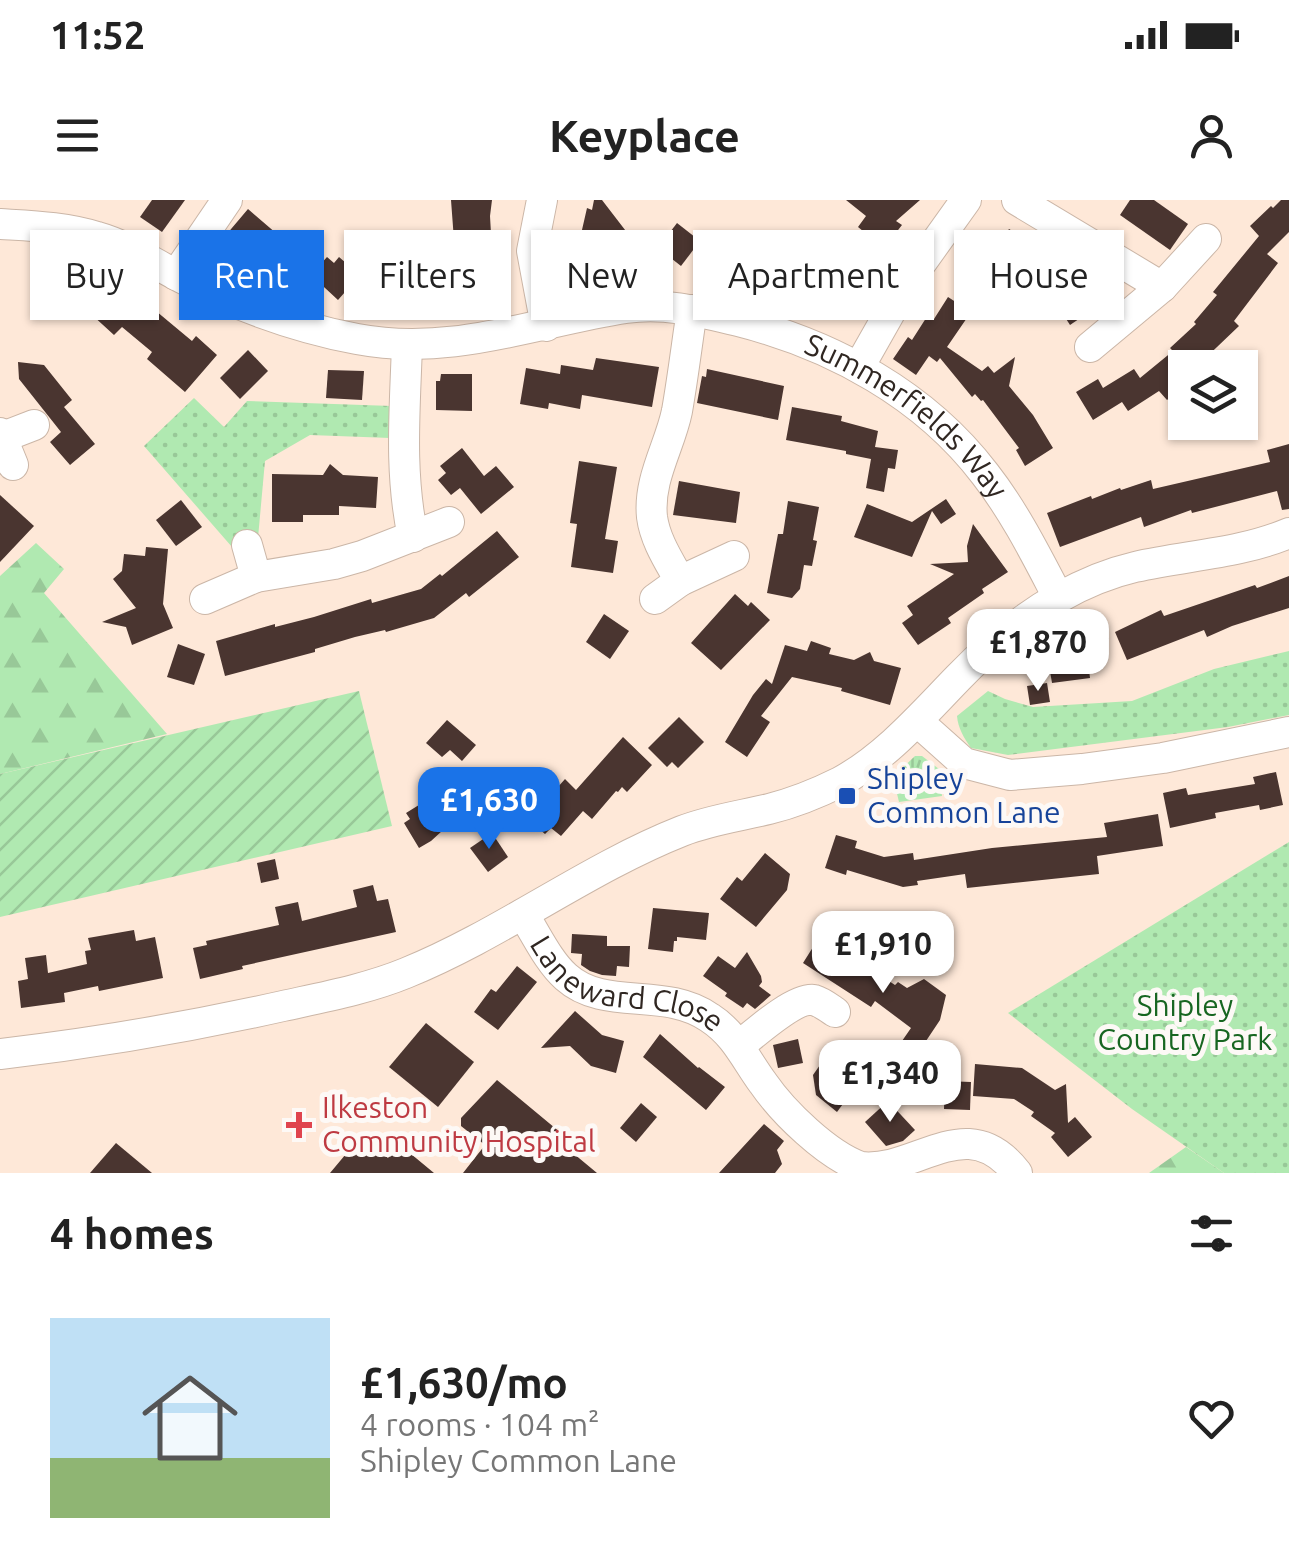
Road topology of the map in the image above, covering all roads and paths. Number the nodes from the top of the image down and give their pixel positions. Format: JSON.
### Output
{"nodes":[{"id":1,"x":228,"y":200,"type":"edge"},
{"id":2,"x":966,"y":200,"type":"edge"},
{"id":3,"x":1017,"y":200,"type":"edge"},
{"id":4,"x":548,"y":201,"type":"edge"},
{"id":5,"x":0,"y":224,"type":"edge"},
{"id":6,"x":1206,"y":239,"type":"dead end"},
{"id":7,"x":176,"y":275,"type":"junction"},
{"id":8,"x":1162,"y":288,"type":"junction"},
{"id":9,"x":692,"y":310,"type":"junction"},
{"id":10,"x":546,"y":326,"type":"junction"},
{"id":11,"x":406,"y":344,"type":"junction"},
{"id":12,"x":1090,"y":347,"type":"dead end"},
{"id":13,"x":859,"y":367,"type":"junction"},
{"id":14,"x":34,"y":426,"type":"dead end"},
{"id":15,"x":5,"y":445,"type":"edge"},
{"id":16,"x":449,"y":522,"type":"dead end"},
{"id":17,"x":1289,"y":533,"type":"edge"},
{"id":18,"x":413,"y":536,"type":"junction"},
{"id":19,"x":247,"y":545,"type":"dead end"},
{"id":20,"x":734,"y":556,"type":"dead end"},
{"id":21,"x":256,"y":577,"type":"junction"},
{"id":22,"x":680,"y":581,"type":"junction"},
{"id":23,"x":1058,"y":597,"type":"junction"},
{"id":24,"x":206,"y":599,"type":"dead end"},
{"id":25,"x":655,"y":599,"type":"dead end"},
{"id":26,"x":917,"y":721,"type":"junction"},
{"id":27,"x":1289,"y":732,"type":"edge"},
{"id":28,"x":522,"y":914,"type":"junction"},
{"id":29,"x":835,"y":1012,"type":"dead end"},
{"id":30,"x":739,"y":1046,"type":"junction"},
{"id":31,"x":0,"y":1054,"type":"edge"},
{"id":32,"x":1009,"y":1153,"type":"edge"}],
"edges":[{"from":1,"to":7,"type":"street"},
{"from":2,"to":13,"type":"street"},
{"from":3,"to":8,"type":"street"},
{"from":4,"to":10,"type":"street"},
{"from":5,"to":7,"type":"street","name":"Summerfields Way"},
{"from":6,"to":8,"type":"street"},
{"from":7,"to":11,"type":"street","name":"Summerfields Way"},
{"from":8,"to":12,"type":"street"},
{"from":9,"to":10,"type":"street","name":"Summerfields Way"},
{"from":9,"to":13,"type":"street","name":"Summerfields Way"},
{"from":9,"to":22,"type":"street"},
{"from":10,"to":11,"type":"street","name":"Summerfields Way"},
{"from":11,"to":18,"type":"street"},
{"from":13,"to":23,"type":"street","name":"Summerfields Way"},
{"from":14,"to":15,"type":"street"},
{"from":16,"to":18,"type":"street"},
{"from":17,"to":23,"type":"street"},
{"from":18,"to":21,"type":"street"},
{"from":19,"to":21,"type":"street"},
{"from":20,"to":22,"type":"street"},
{"from":21,"to":24,"type":"street"},
{"from":22,"to":25,"type":"street"},
{"from":23,"to":26,"type":"street"},
{"from":26,"to":27,"type":"street"},
{"from":26,"to":28,"type":"street"},
{"from":28,"to":30,"type":"street","name":"Laneward Close"},
{"from":28,"to":31,"type":"street"},
{"from":29,"to":30,"type":"street","name":"Laneward Close"},
{"from":30,"to":32,"type":"street","name":"Laneward Close"}]}
